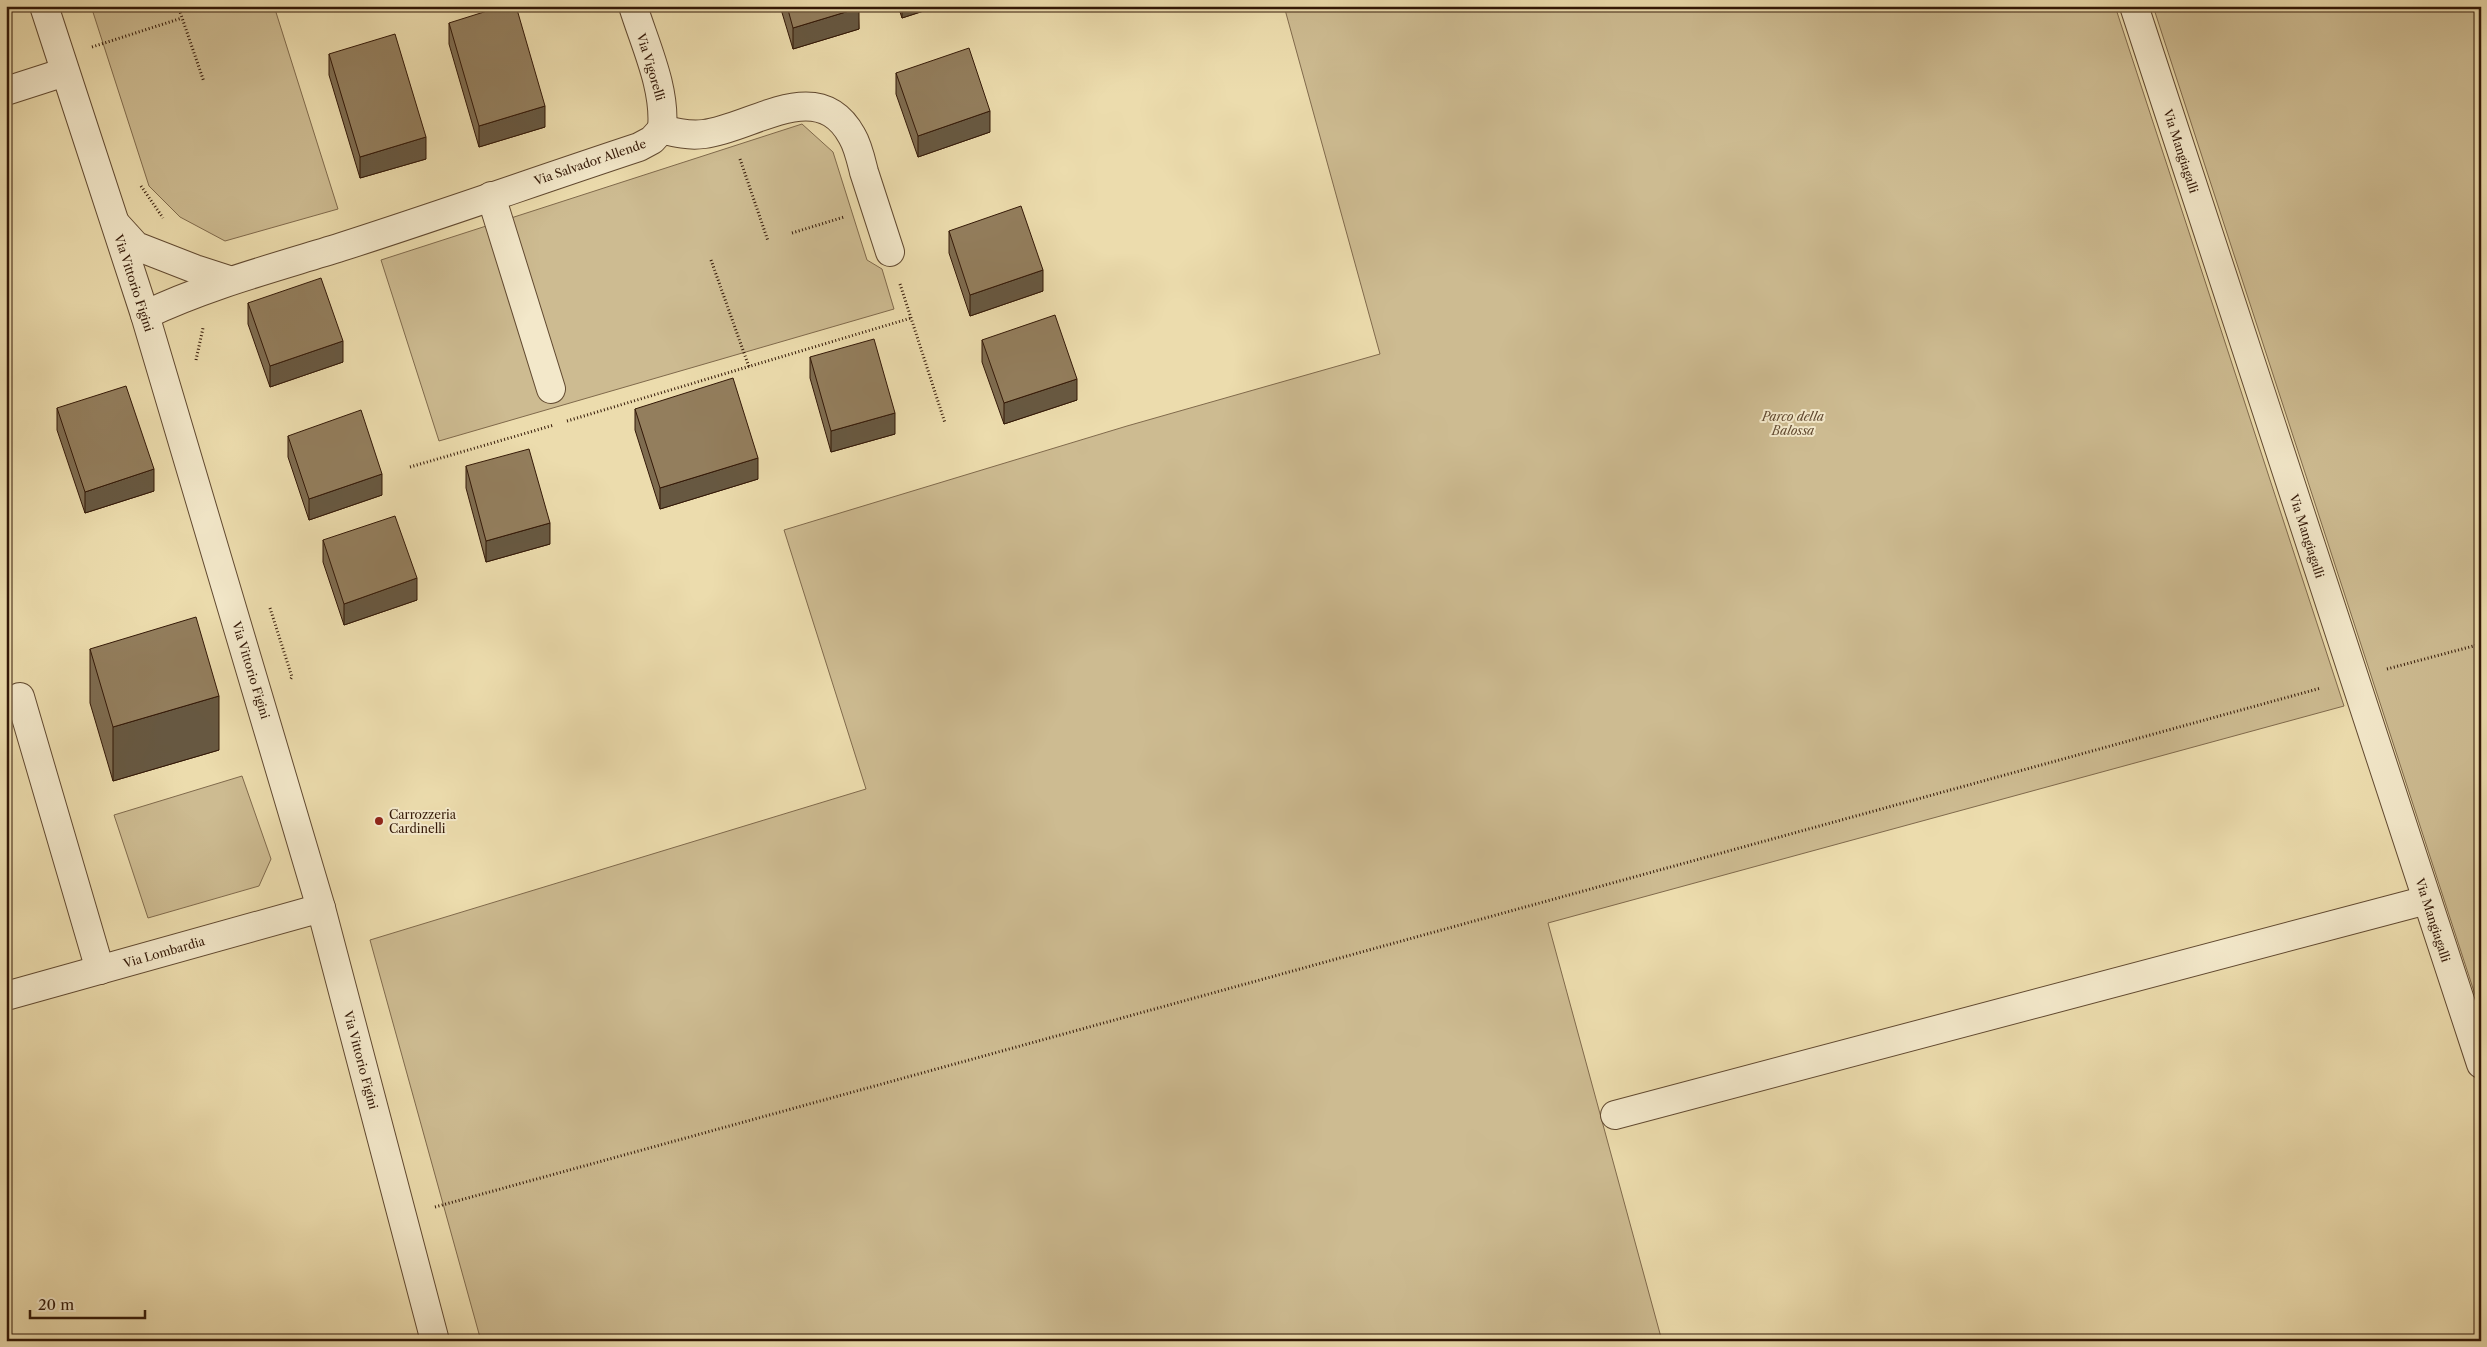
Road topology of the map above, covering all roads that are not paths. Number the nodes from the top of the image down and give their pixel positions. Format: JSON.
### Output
{"nodes":[{"id":1,"x":44,"y":6,"type":"edge"},
{"id":2,"x":633,"y":6,"type":"edge"},
{"id":3,"x":2134,"y":6,"type":"edge"},
{"id":4,"x":65,"y":72,"type":"junction"},
{"id":5,"x":6,"y":91,"type":"edge"},
{"id":6,"x":662,"y":129,"type":"junction"},
{"id":7,"x":491,"y":196,"type":"junction"},
{"id":8,"x":113,"y":221,"type":"junction"},
{"id":9,"x":890,"y":252,"type":"road end"},
{"id":10,"x":229,"y":280,"type":"junction"},
{"id":11,"x":145,"y":314,"type":"junction"},
{"id":12,"x":551,"y":389,"type":"dead end"},
{"id":13,"x":20,"y":697,"type":"dead end"},
{"id":14,"x":2427,"y":900,"type":"junction"},
{"id":15,"x":321,"y":908,"type":"junction"},
{"id":16,"x":100,"y":970,"type":"junction"},
{"id":17,"x":6,"y":996,"type":"edge"},
{"id":18,"x":2481,"y":1064,"type":"edge"},
{"id":19,"x":1615,"y":1115,"type":"dead end"},
{"id":20,"x":435,"y":1341,"type":"edge"}],
"edges":[{"from":1,"to":4,"type":"street","name":"Via Vittorio Figini"},
{"from":2,"to":6,"type":"street","name":"Via Vigorelli"},
{"from":3,"to":14,"type":"street","name":"Via Mangiagalli"},
{"from":4,"to":5,"type":"street"},
{"from":4,"to":8,"type":"street","name":"Via Vittorio Figini"},
{"from":6,"to":7,"type":"street","name":"Via Salvador Allende"},
{"from":6,"to":9,"type":"street"},
{"from":7,"to":10,"type":"street","name":"Via Salvador Allende"},
{"from":7,"to":12,"type":"street"},
{"from":8,"to":10,"type":"street"},
{"from":8,"to":11,"type":"street","name":"Via Vittorio Figini"},
{"from":10,"to":11,"type":"street","name":"Via Salvador Allende"},
{"from":11,"to":15,"type":"street","name":"Via Vittorio Figini"},
{"from":13,"to":16,"type":"street"},
{"from":14,"to":18,"type":"street","name":"Via Mangiagalli"},
{"from":14,"to":19,"type":"street"},
{"from":15,"to":16,"type":"street","name":"Via Lombardia"},
{"from":15,"to":20,"type":"street","name":"Via Vittorio Figini"},
{"from":16,"to":17,"type":"street","name":"Via Lombardia"}]}
